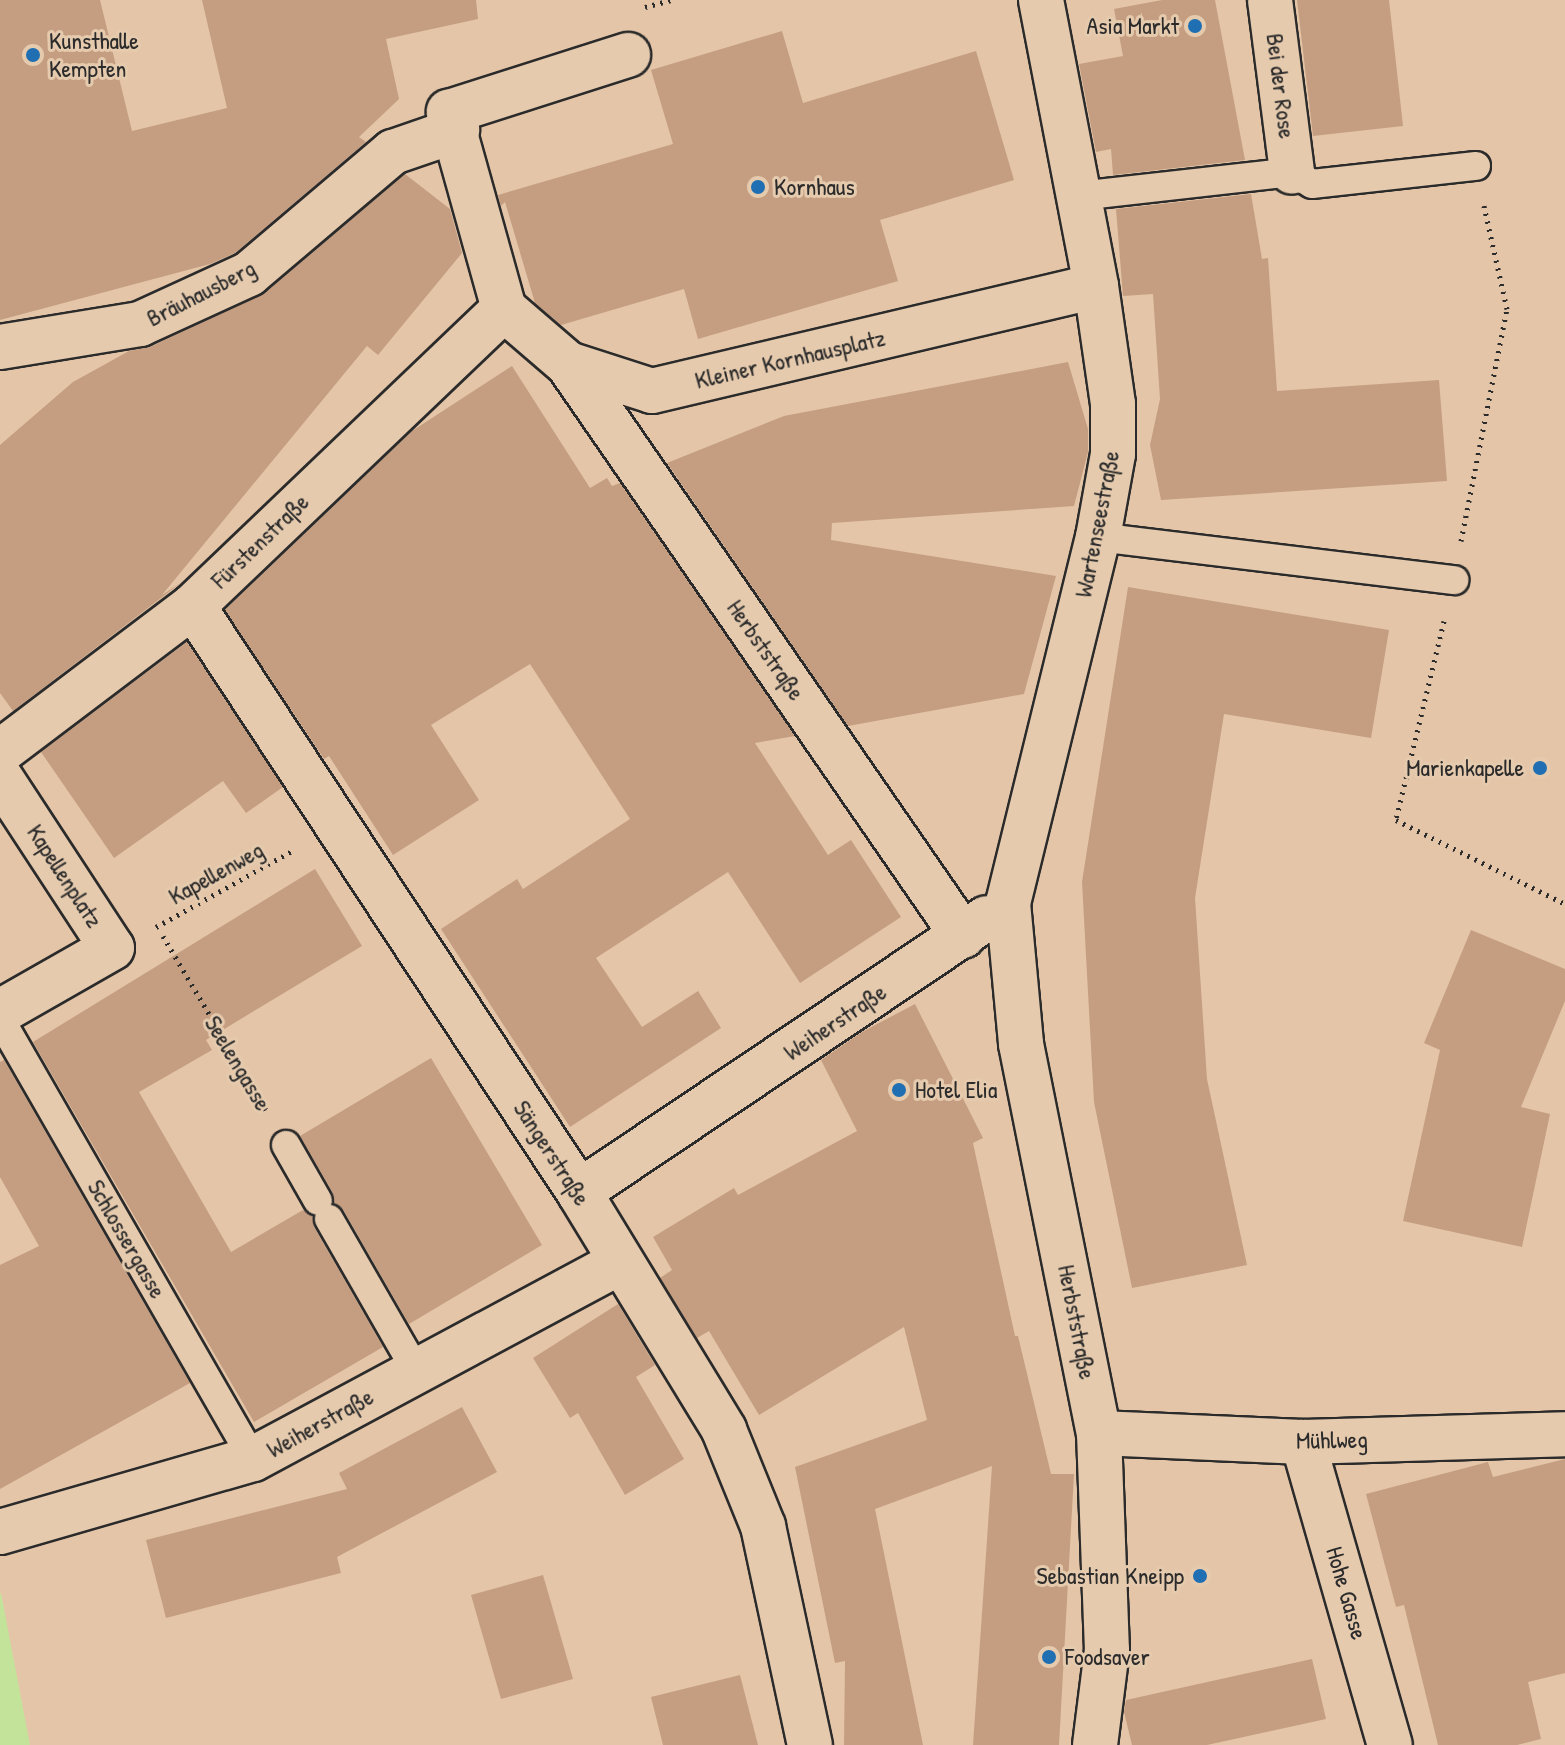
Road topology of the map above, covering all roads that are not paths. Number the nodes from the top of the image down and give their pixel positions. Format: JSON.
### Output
{"nodes":[{"id":1,"x":1041,"y":0,"type":"edge"},
{"id":2,"x":1270,"y":0,"type":"edge"},
{"id":3,"x":628,"y":55,"type":"dead end"},
{"id":4,"x":457,"y":130,"type":"junction"},
{"id":5,"x":1476,"y":166,"type":"dead end"},
{"id":6,"x":1292,"y":172,"type":"junction"},
{"id":7,"x":1079,"y":196,"type":"junction"},
{"id":8,"x":1096,"y":286,"type":"junction"},
{"id":9,"x":504,"y":309,"type":"junction"},
{"id":10,"x":0,"y":347,"type":"edge"},
{"id":11,"x":568,"y":364,"type":"junction"},
{"id":12,"x":1098,"y":537,"type":"junction"},
{"id":13,"x":1454,"y":580,"type":"dead end"},
{"id":14,"x":193,"y":606,"type":"junction"},
{"id":15,"x":0,"y":752,"type":"edge"},
{"id":16,"x":0,"y":777,"type":"edge"},
{"id":17,"x":1008,"y":903,"type":"junction"},
{"id":18,"x":963,"y":936,"type":"junction"},
{"id":19,"x":0,"y":1012,"type":"edge"},
{"id":20,"x":0,"y":1019,"type":"edge"},
{"id":21,"x":286,"y":1145,"type":"road end"},
{"id":22,"x":579,"y":1192,"type":"junction"},
{"id":23,"x":619,"y":1263,"type":"junction"},
{"id":24,"x":416,"y":1370,"type":"junction"},
{"id":25,"x":1099,"y":1433,"type":"junction"},
{"id":26,"x":1565,"y":1434,"type":"edge"},
{"id":27,"x":1303,"y":1442,"type":"junction"},
{"id":28,"x":253,"y":1459,"type":"junction"},
{"id":29,"x":0,"y":1532,"type":"edge"},
{"id":30,"x":810,"y":1745,"type":"edge"},
{"id":31,"x":1095,"y":1745,"type":"edge"},
{"id":32,"x":1390,"y":1745,"type":"edge"}],
"edges":[{"from":1,"to":7,"type":"street","name":"Wartenseestraße"},
{"from":2,"to":6,"type":"street","name":"Bei der Rose"},
{"from":3,"to":4,"type":"street"},
{"from":4,"to":9,"type":"street"},
{"from":4,"to":10,"type":"street","name":"Bräuhausberg"},
{"from":5,"to":6,"type":"lane"},
{"from":6,"to":7,"type":"lane"},
{"from":7,"to":8,"type":"street","name":"Wartenseestraße"},
{"from":8,"to":11,"type":"street","name":"Kleiner Kornhausplatz"},
{"from":8,"to":12,"type":"street","name":"Wartenseestraße"},
{"from":9,"to":11,"type":"street","name":"Kleiner Kornhausplatz"},
{"from":9,"to":14,"type":"street","name":"Fürstenstraße"},
{"from":11,"to":18,"type":"street","name":"Herbststraße"},
{"from":12,"to":13,"type":"lane"},
{"from":12,"to":17,"type":"street","name":"Wartenseestraße"},
{"from":14,"to":15,"type":"street","name":"Fürstenstraße"},
{"from":14,"to":22,"type":"street","name":"Sängerstraße"},
{"from":16,"to":19,"type":"street","name":"Kapellenplatz"},
{"from":17,"to":18,"type":"street","name":"Weiherstraße"},
{"from":17,"to":25,"type":"street","name":"Herbststraße"},
{"from":18,"to":22,"type":"street","name":"Weiherstraße"},
{"from":20,"to":28,"type":"lane","name":"Schlossergasse"},
{"from":21,"to":24,"type":"lane"},
{"from":22,"to":23,"type":"street","name":"Sängerstraße"},
{"from":23,"to":24,"type":"street","name":"Weiherstraße"},
{"from":23,"to":30,"type":"street","name":"Sängerstraße"},
{"from":24,"to":28,"type":"street","name":"Weiherstraße"},
{"from":25,"to":27,"type":"street","name":"Mühlweg"},
{"from":25,"to":31,"type":"street","name":"Herbststraße"},
{"from":26,"to":27,"type":"street","name":"Mühlweg"},
{"from":27,"to":32,"type":"street","name":"Hohe Gasse"},
{"from":28,"to":29,"type":"street","name":"Weiherstraße"}]}
